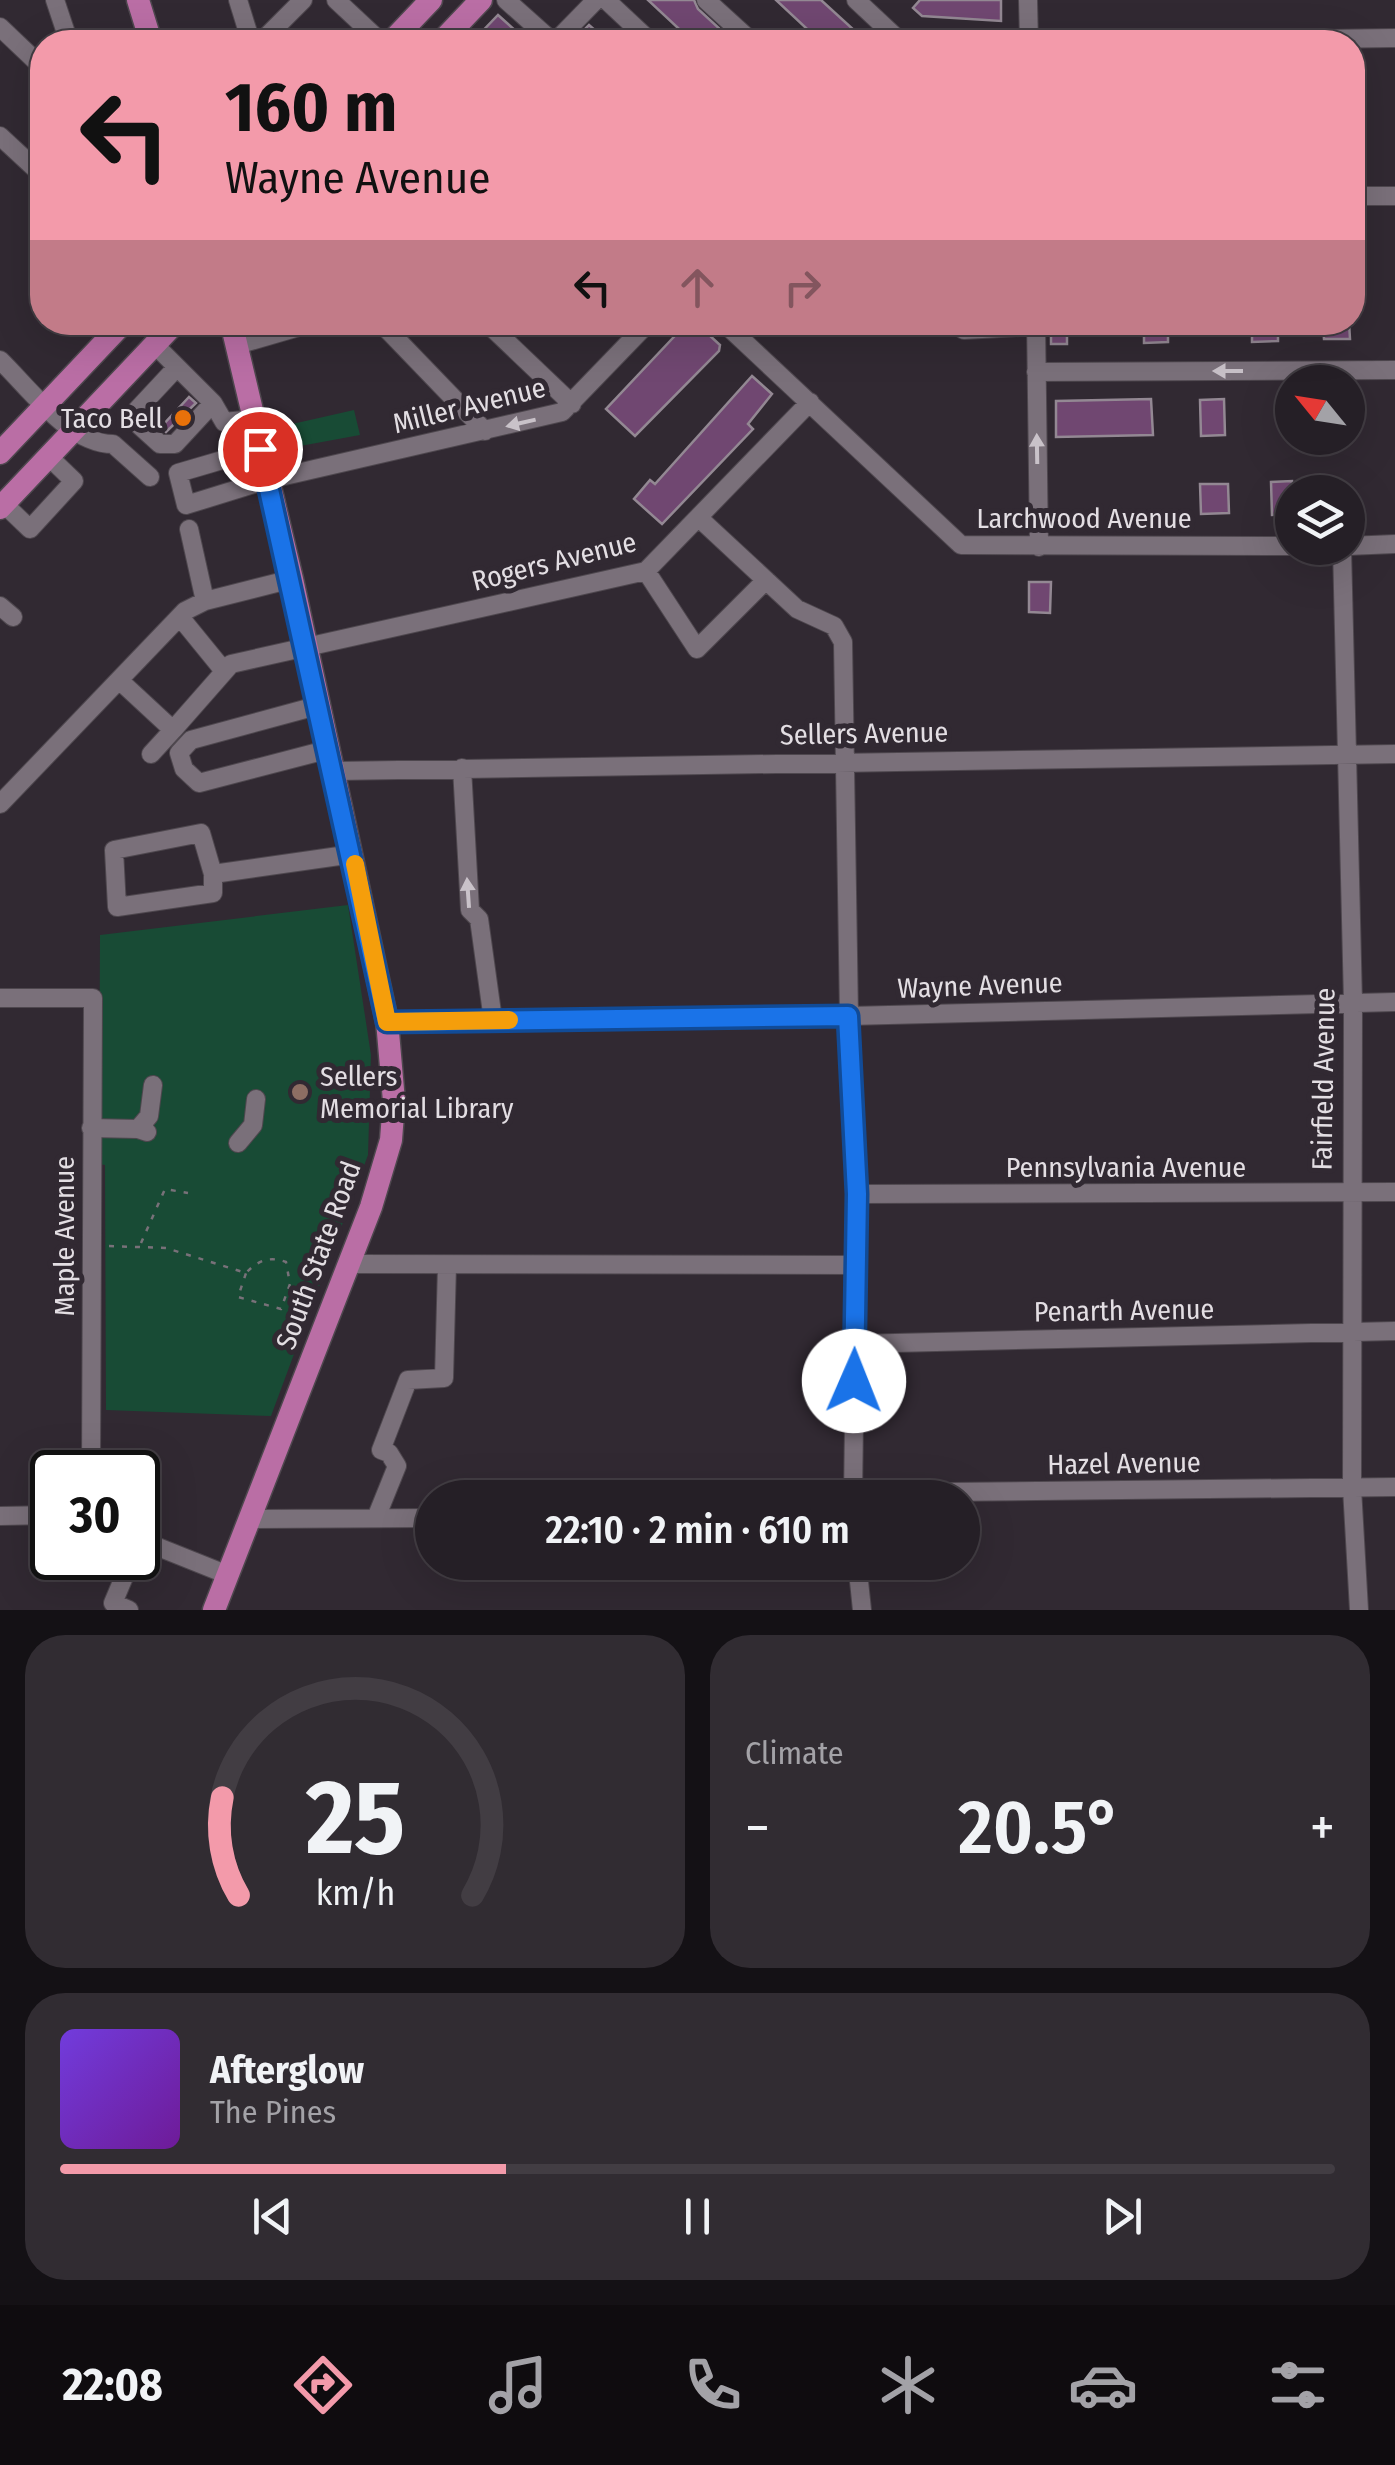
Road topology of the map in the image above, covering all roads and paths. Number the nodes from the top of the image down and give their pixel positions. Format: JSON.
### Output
{"nodes":[{"id":1,"x":55,"y":0,"type":"edge"},
{"id":2,"x":138,"y":0,"type":"edge"},
{"id":3,"x":238,"y":0,"type":"edge"},
{"id":4,"x":302,"y":0,"type":"edge"},
{"id":5,"x":336,"y":0,"type":"edge"},
{"id":6,"x":431,"y":0,"type":"edge"},
{"id":7,"x":481,"y":0,"type":"edge"},
{"id":8,"x":506,"y":0,"type":"edge"},
{"id":9,"x":596,"y":0,"type":"edge"},
{"id":10,"x":606,"y":0,"type":"edge"},
{"id":11,"x":706,"y":0,"type":"edge"},
{"id":12,"x":856,"y":0,"type":"edge"},
{"id":13,"x":1028,"y":0,"type":"edge"},
{"id":14,"x":0,"y":28,"type":"edge"},
{"id":15,"x":65,"y":30,"type":"edge"},
{"id":16,"x":147,"y":30,"type":"edge"},
{"id":17,"x":247,"y":30,"type":"edge"},
{"id":18,"x":273,"y":30,"type":"edge"},
{"id":19,"x":368,"y":30,"type":"edge"},
{"id":20,"x":402,"y":30,"type":"edge"},
{"id":21,"x":452,"y":30,"type":"edge"},
{"id":22,"x":540,"y":30,"type":"edge"},
{"id":23,"x":566,"y":30,"type":"edge"},
{"id":24,"x":638,"y":30,"type":"edge"},
{"id":25,"x":739,"y":30,"type":"edge"},
{"id":26,"x":888,"y":30,"type":"edge"},
{"id":27,"x":1029,"y":30,"type":"edge"},
{"id":28,"x":1365,"y":38,"type":"edge"},
{"id":29,"x":1395,"y":38,"type":"edge"},
{"id":30,"x":30,"y":55,"type":"edge"},
{"id":31,"x":0,"y":136,"type":"edge"},
{"id":32,"x":30,"y":165,"type":"edge"},
{"id":33,"x":1365,"y":196,"type":"edge"},
{"id":34,"x":1395,"y":196,"type":"edge"},
{"id":35,"x":112,"y":335,"type":"edge"},
{"id":36,"x":164,"y":335,"type":"edge"},
{"id":37,"x":234,"y":335,"type":"edge"},
{"id":38,"x":392,"y":335,"type":"edge"},
{"id":39,"x":500,"y":335,"type":"edge"},
{"id":40,"x":638,"y":335,"type":"edge"},
{"id":41,"x":737,"y":335,"type":"edge"},
{"id":42,"x":1036,"y":335,"type":"edge"},
{"id":43,"x":155,"y":345,"type":"junction"},
{"id":44,"x":0,"y":360,"type":"edge"},
{"id":45,"x":178,"y":367,"type":"junction"},
{"id":46,"x":1395,"y":370,"type":"edge"},
{"id":47,"x":1036,"y":372,"type":"junction"},
{"id":48,"x":114,"y":388,"type":"junction"},
{"id":49,"x":214,"y":402,"type":"junction"},
{"id":50,"x":810,"y":402,"type":"junction"},
{"id":51,"x":46,"y":404,"type":"junction"},
{"id":52,"x":572,"y":404,"type":"junction"},
{"id":53,"x":137,"y":418,"type":"junction"},
{"id":54,"x":254,"y":420,"type":"junction"},
{"id":55,"x":74,"y":430,"type":"junction"},
{"id":56,"x":484,"y":431,"type":"junction"},
{"id":57,"x":260,"y":449,"type":"junction"},
{"id":58,"x":0,"y":453,"type":"edge"},
{"id":59,"x":49,"y":457,"type":"junction"},
{"id":60,"x":150,"y":477,"type":"dead end"},
{"id":61,"x":267,"y":480,"type":"junction"},
{"id":62,"x":2,"y":506,"type":"edge"},
{"id":63,"x":700,"y":518,"type":"junction"},
{"id":64,"x":189,"y":529,"type":"dead end"},
{"id":65,"x":1395,"y":544,"type":"edge"},
{"id":66,"x":1365,"y":545,"type":"edge"},
{"id":67,"x":1038,"y":546,"type":"junction"},
{"id":68,"x":1275,"y":546,"type":"edge"},
{"id":69,"x":1345,"y":565,"type":"edge"},
{"id":70,"x":646,"y":570,"type":"junction"},
{"id":71,"x":292,"y":580,"type":"junction"},
{"id":72,"x":766,"y":580,"type":"junction"},
{"id":73,"x":205,"y":601,"type":"junction"},
{"id":74,"x":180,"y":616,"type":"junction"},
{"id":75,"x":307,"y":646,"type":"junction"},
{"id":76,"x":224,"y":671,"type":"junction"},
{"id":77,"x":119,"y":680,"type":"junction"},
{"id":78,"x":320,"y":704,"type":"junction"},
{"id":79,"x":174,"y":730,"type":"junction"},
{"id":80,"x":151,"y":754,"type":"dead end"},
{"id":81,"x":1395,"y":754,"type":"edge"},
{"id":82,"x":1349,"y":755,"type":"junction"},
{"id":83,"x":332,"y":760,"type":"junction"},
{"id":84,"x":846,"y":760,"type":"junction"},
{"id":85,"x":462,"y":768,"type":"junction"},
{"id":86,"x":0,"y":804,"type":"edge"},
{"id":87,"x":353,"y":854,"type":"junction"},
{"id":88,"x":213,"y":874,"type":"junction"},
{"id":89,"x":0,"y":998,"type":"edge"},
{"id":90,"x":1353,"y":1002,"type":"junction"},
{"id":91,"x":1395,"y":1002,"type":"edge"},
{"id":92,"x":848,"y":1016,"type":"junction"},
{"id":93,"x":493,"y":1020,"type":"junction"},
{"id":94,"x":387,"y":1022,"type":"junction"},
{"id":95,"x":153,"y":1085,"type":"dead end"},
{"id":96,"x":256,"y":1099,"type":"dead end"},
{"id":97,"x":91,"y":1128,"type":"junction"},
{"id":98,"x":238,"y":1143,"type":"dead end"},
{"id":99,"x":1395,"y":1192,"type":"edge"},
{"id":100,"x":188,"y":1193,"type":"dead end"},
{"id":101,"x":857,"y":1194,"type":"junction"},
{"id":102,"x":1350,"y":1194,"type":"junction"},
{"id":103,"x":141,"y":1244,"type":"junction"},
{"id":104,"x":93,"y":1249,"type":"junction"},
{"id":105,"x":350,"y":1264,"type":"junction"},
{"id":106,"x":447,"y":1264,"type":"junction"},
{"id":107,"x":856,"y":1265,"type":"junction"},
{"id":108,"x":246,"y":1273,"type":"junction"},
{"id":109,"x":252,"y":1275,"type":"dead end"},
{"id":110,"x":1395,"y":1331,"type":"edge"},
{"id":111,"x":1355,"y":1332,"type":"junction"},
{"id":112,"x":854,"y":1344,"type":"junction"},
{"id":113,"x":91,"y":1450,"type":"edge"},
{"id":114,"x":853,"y":1480,"type":"edge"},
{"id":115,"x":1395,"y":1487,"type":"edge"},
{"id":116,"x":1352,"y":1488,"type":"junction"},
{"id":117,"x":980,"y":1493,"type":"edge"},
{"id":118,"x":0,"y":1516,"type":"edge"},
{"id":119,"x":30,"y":1516,"type":"edge"},
{"id":120,"x":376,"y":1518,"type":"junction"},
{"id":121,"x":415,"y":1518,"type":"edge"},
{"id":122,"x":250,"y":1519,"type":"junction"},
{"id":123,"x":160,"y":1553,"type":"edge"},
{"id":124,"x":228,"y":1575,"type":"junction"},
{"id":125,"x":122,"y":1580,"type":"edge"},
{"id":126,"x":859,"y":1580,"type":"edge"},
{"id":127,"x":128,"y":1610,"type":"edge"},
{"id":128,"x":214,"y":1610,"type":"edge"},
{"id":129,"x":862,"y":1610,"type":"edge"},
{"id":130,"x":1359,"y":1610,"type":"edge"}],
"edges":[{"from":1,"to":15,"type":"street"},
{"from":2,"to":16,"type":"main road"},
{"from":3,"to":17,"type":"street"},
{"from":4,"to":18,"type":"street"},
{"from":5,"to":19,"type":"street"},
{"from":6,"to":20,"type":"main road"},
{"from":7,"to":21,"type":"main road"},
{"from":8,"to":22,"type":"street"},
{"from":9,"to":23,"type":"street"},
{"from":10,"to":24,"type":"street"},
{"from":11,"to":25,"type":"street"},
{"from":12,"to":26,"type":"street"},
{"from":13,"to":27,"type":"street"},
{"from":14,"to":30,"type":"street"},
{"from":28,"to":29,"type":"street"},
{"from":31,"to":32,"type":"street"},
{"from":33,"to":34,"type":"street"},
{"from":35,"to":51,"type":"main road"},
{"from":36,"to":43,"type":"main road"},
{"from":37,"to":54,"type":"main road","name":"South State Road"},
{"from":38,"to":56,"type":"street"},
{"from":39,"to":52,"type":"street"},
{"from":40,"to":52,"type":"street","name":"Miller Avenue"},
{"from":41,"to":50,"type":"street","name":"Larchwood Avenue"},
{"from":42,"to":47,"type":"street"},
{"from":43,"to":45,"type":"street"},
{"from":43,"to":48,"type":"main road"},
{"from":44,"to":51,"type":"street"},
{"from":45,"to":49,"type":"street"},
{"from":45,"to":53,"type":"street"},
{"from":46,"to":47,"type":"street","one_way":true},
{"from":67,"to":47,"type":"street","one_way":true},
{"from":48,"to":53,"type":"street"},
{"from":48,"to":55,"type":"main road"},
{"from":49,"to":53,"type":"street"},
{"from":49,"to":54,"type":"street"},
{"from":50,"to":63,"type":"street","name":"Rogers Avenue"},
{"from":50,"to":67,"type":"street","name":"Larchwood Avenue"},
{"from":51,"to":55,"type":"street"},
{"from":51,"to":58,"type":"main road"},
{"from":52,"to":56,"type":"street","name":"Miller Avenue","one_way":true},
{"from":54,"to":57,"type":"main road","name":"South State Road"},
{"from":55,"to":59,"type":"main road"},
{"from":55,"to":60,"type":"street"},
{"from":56,"to":61,"type":"street","name":"Miller Avenue"},
{"from":57,"to":61,"type":"main road","name":"South State Road"},
{"from":57,"to":61,"type":"street","name":"Miller Avenue"},
{"from":59,"to":62,"type":"main road"},
{"from":59,"to":62,"type":"street"},
{"from":61,"to":71,"type":"main road","name":"South State Road"},
{"from":63,"to":70,"type":"street","name":"Rogers Avenue"},
{"from":63,"to":72,"type":"street"},
{"from":64,"to":73,"type":"street"},
{"from":65,"to":66,"type":"street"},
{"from":67,"to":68,"type":"street","name":"Larchwood Avenue"},
{"from":69,"to":82,"type":"street","name":"Fairfield Avenue"},
{"from":70,"to":72,"type":"street"},
{"from":70,"to":75,"type":"street","name":"Rogers Avenue"},
{"from":71,"to":73,"type":"street"},
{"from":71,"to":75,"type":"main road","name":"South State Road"},
{"from":72,"to":84,"type":"street"},
{"from":73,"to":74,"type":"street"},
{"from":74,"to":76,"type":"street"},
{"from":74,"to":77,"type":"street"},
{"from":75,"to":76,"type":"street","name":"Rogers Avenue"},
{"from":75,"to":78,"type":"main road","name":"South State Road"},
{"from":76,"to":79,"type":"street"},
{"from":77,"to":79,"type":"street"},
{"from":77,"to":86,"type":"street"},
{"from":78,"to":83,"type":"main road","name":"South State Road"},
{"from":78,"to":83,"type":"street","name":"Sellers Avenue"},
{"from":79,"to":80,"type":"street"},
{"from":81,"to":82,"type":"street","name":"Sellers Avenue"},
{"from":82,"to":84,"type":"street","name":"Sellers Avenue"},
{"from":82,"to":90,"type":"street","name":"Fairfield Avenue"},
{"from":83,"to":85,"type":"street","name":"Sellers Avenue"},
{"from":83,"to":87,"type":"main road","name":"South State Road"},
{"from":84,"to":85,"type":"street","name":"Sellers Avenue"},
{"from":84,"to":92,"type":"street"},
{"from":93,"to":85,"type":"street","one_way":true},
{"from":87,"to":88,"type":"street"},
{"from":87,"to":94,"type":"main road","name":"South State Road"},
{"from":88,"to":88,"type":"street"},
{"from":89,"to":97,"type":"street","name":"Maple Avenue"},
{"from":90,"to":91,"type":"street","name":"Wayne Avenue"},
{"from":90,"to":92,"type":"street","name":"Wayne Avenue"},
{"from":90,"to":102,"type":"street","name":"Fairfield Avenue"},
{"from":92,"to":93,"type":"street","name":"Wayne Avenue"},
{"from":92,"to":101,"type":"street"},
{"from":93,"to":94,"type":"street","name":"Wayne Avenue"},
{"from":94,"to":105,"type":"main road","name":"South State Road"},
{"from":95,"to":97,"type":"street"},
{"from":96,"to":98,"type":"street"},
{"from":97,"to":104,"type":"street","name":"Maple Avenue"},
{"from":99,"to":102,"type":"street","name":"Pennsylvania Avenue"},
{"from":100,"to":103,"type":"path"},
{"from":101,"to":102,"type":"street","name":"Pennsylvania Avenue"},
{"from":101,"to":107,"type":"street"},
{"from":102,"to":111,"type":"street","name":"Fairfield Avenue"},
{"from":103,"to":104,"type":"path"},
{"from":103,"to":108,"type":"path"},
{"from":104,"to":113,"type":"street","name":"Maple Avenue"},
{"from":105,"to":106,"type":"street"},
{"from":105,"to":122,"type":"main road","name":"South State Road"},
{"from":106,"to":107,"type":"street"},
{"from":106,"to":120,"type":"street"},
{"from":107,"to":112,"type":"street"},
{"from":108,"to":108,"type":"path"},
{"from":108,"to":109,"type":"path"},
{"from":110,"to":111,"type":"street","name":"Penarth Avenue"},
{"from":111,"to":112,"type":"street","name":"Penarth Avenue"},
{"from":111,"to":116,"type":"street","name":"Fairfield Avenue"},
{"from":112,"to":114,"type":"street"},
{"from":115,"to":116,"type":"street","name":"Hazel Avenue"},
{"from":116,"to":117,"type":"street","name":"Hazel Avenue"},
{"from":116,"to":130,"type":"street","name":"Fairfield Avenue"},
{"from":118,"to":119,"type":"street"},
{"from":120,"to":121,"type":"street"},
{"from":120,"to":122,"type":"street"},
{"from":122,"to":124,"type":"main road","name":"South State Road"},
{"from":123,"to":124,"type":"street"},
{"from":124,"to":128,"type":"main road","name":"South State Road"},
{"from":125,"to":127,"type":"street"},
{"from":126,"to":129,"type":"street"}]}
